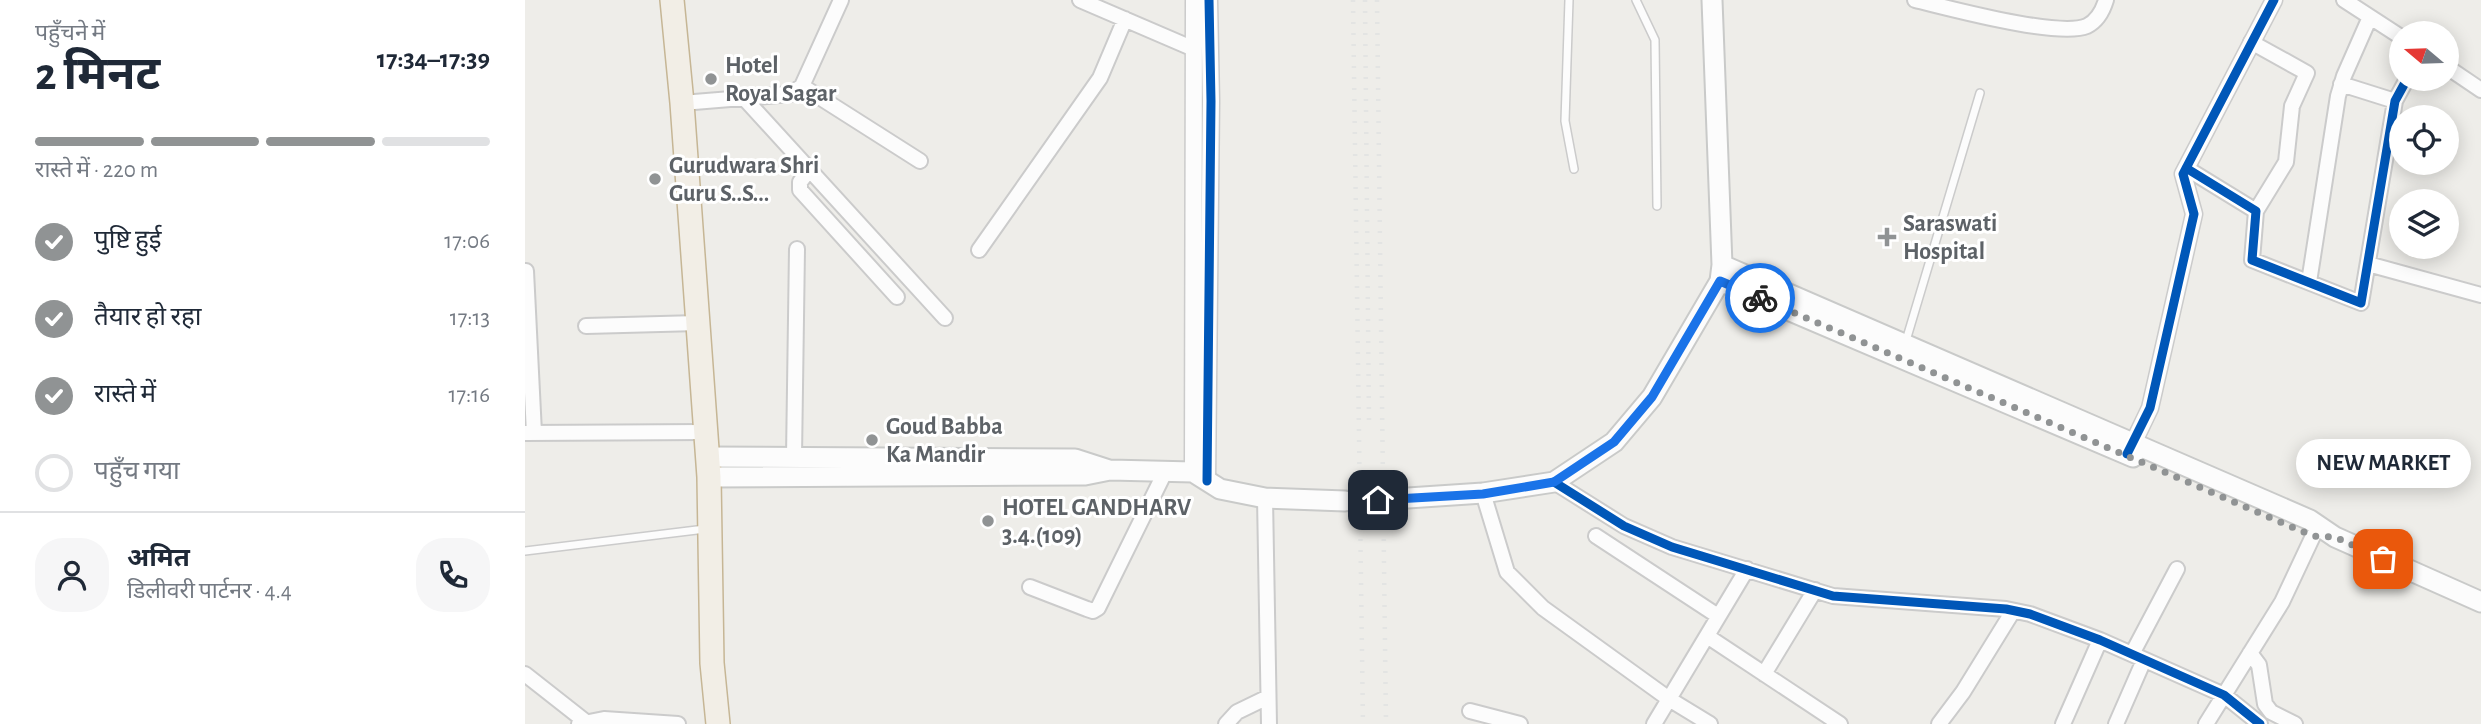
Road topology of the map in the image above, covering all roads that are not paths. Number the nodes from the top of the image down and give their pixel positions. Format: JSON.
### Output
{"nodes":[{"id":1,"x":672,"y":0,"type":"edge"},
{"id":2,"x":841,"y":0,"type":"edge"},
{"id":3,"x":1080,"y":0,"type":"edge"},
{"id":4,"x":1193,"y":0,"type":"edge"},
{"id":5,"x":1209,"y":0,"type":"edge"},
{"id":6,"x":1569,"y":0,"type":"edge"},
{"id":7,"x":1636,"y":0,"type":"edge"},
{"id":8,"x":1712,"y":0,"type":"edge"},
{"id":9,"x":1915,"y":0,"type":"edge"},
{"id":10,"x":2106,"y":0,"type":"edge"},
{"id":11,"x":2274,"y":0,"type":"edge"},
{"id":12,"x":2344,"y":0,"type":"edge"},
{"id":13,"x":2370,"y":17,"type":"junction"},
{"id":14,"x":1125,"y":19,"type":"junction"},
{"id":15,"x":2389,"y":29,"type":"edge"},
{"id":16,"x":2251,"y":42,"type":"junction"},
{"id":17,"x":1194,"y":49,"type":"junction"},
{"id":18,"x":2459,"y":75,"type":"edge"},
{"id":19,"x":2341,"y":84,"type":"junction"},
{"id":20,"x":802,"y":86,"type":"junction"},
{"id":21,"x":2481,"y":90,"type":"edge"},
{"id":22,"x":2400,"y":91,"type":"edge"},
{"id":23,"x":1980,"y":93,"type":"dead end"},
{"id":24,"x":744,"y":98,"type":"junction"},
{"id":25,"x":2395,"y":101,"type":"junction"},
{"id":26,"x":682,"y":103,"type":"junction"},
{"id":27,"x":920,"y":161,"type":"dead end"},
{"id":28,"x":2186,"y":168,"type":"junction"},
{"id":29,"x":810,"y":169,"type":"junction"},
{"id":30,"x":1574,"y":169,"type":"dead end"},
{"id":31,"x":1657,"y":206,"type":"dead end"},
{"id":32,"x":2256,"y":211,"type":"junction"},
{"id":33,"x":797,"y":249,"type":"dead end"},
{"id":34,"x":979,"y":250,"type":"dead end"},
{"id":35,"x":2368,"y":264,"type":"junction"},
{"id":36,"x":526,"y":271,"type":"edge"},
{"id":37,"x":1721,"y":273,"type":"junction"},
{"id":38,"x":2309,"y":282,"type":"junction"},
{"id":39,"x":2481,"y":295,"type":"edge"},
{"id":40,"x":897,"y":297,"type":"dead end"},
{"id":41,"x":945,"y":318,"type":"dead end"},
{"id":42,"x":698,"y":323,"type":"junction"},
{"id":43,"x":586,"y":326,"type":"dead end"},
{"id":44,"x":1905,"y":344,"type":"junction"},
{"id":45,"x":705,"y":432,"type":"junction"},
{"id":46,"x":529,"y":433,"type":"edge"},
{"id":47,"x":2130,"y":448,"type":"junction"},
{"id":48,"x":794,"y":457,"type":"junction"},
{"id":49,"x":708,"y":467,"type":"junction"},
{"id":50,"x":1110,"y":470,"type":"junction"},
{"id":51,"x":1165,"y":472,"type":"junction"},
{"id":52,"x":1200,"y":477,"type":"junction"},
{"id":53,"x":1554,"y":482,"type":"junction"},
{"id":54,"x":1483,"y":494,"type":"junction"},
{"id":55,"x":1265,"y":498,"type":"junction"},
{"id":56,"x":1378,"y":500,"type":"tunnel mouth"},
{"id":57,"x":1345,"y":501,"type":"tunnel mouth"},
{"id":58,"x":710,"y":529,"type":"junction"},
{"id":59,"x":1596,"y":536,"type":"dead end"},
{"id":60,"x":2313,"y":536,"type":"junction"},
{"id":61,"x":2335,"y":537,"type":"junction"},
{"id":62,"x":525,"y":551,"type":"edge"},
{"id":63,"x":1747,"y":569,"type":"junction"},
{"id":64,"x":2177,"y":569,"type":"dead end"},
{"id":65,"x":1030,"y":587,"type":"dead end"},
{"id":66,"x":1815,"y":590,"type":"junction"},
{"id":67,"x":2481,"y":602,"type":"edge"},
{"id":68,"x":2013,"y":611,"type":"junction"},
{"id":69,"x":1719,"y":616,"type":"junction"},
{"id":70,"x":1707,"y":636,"type":"junction"},
{"id":71,"x":2100,"y":640,"type":"junction"},
{"id":72,"x":2250,"y":653,"type":"junction"},
{"id":73,"x":2138,"y":657,"type":"junction"},
{"id":74,"x":525,"y":674,"type":"edge"},
{"id":75,"x":1764,"y":674,"type":"junction"},
{"id":76,"x":2224,"y":695,"type":"junction"},
{"id":77,"x":1268,"y":697,"type":"junction"},
{"id":78,"x":1669,"y":699,"type":"junction"},
{"id":79,"x":1470,"y":711,"type":"dead end"},
{"id":80,"x":2265,"y":720,"type":"edge"},
{"id":81,"x":582,"y":723,"type":"edge"},
{"id":82,"x":678,"y":724,"type":"edge"},
{"id":83,"x":718,"y":724,"type":"edge"},
{"id":84,"x":1226,"y":724,"type":"edge"},
{"id":85,"x":1269,"y":724,"type":"edge"},
{"id":86,"x":1520,"y":724,"type":"edge"},
{"id":87,"x":1654,"y":724,"type":"edge"},
{"id":88,"x":1710,"y":724,"type":"edge"},
{"id":89,"x":1840,"y":724,"type":"edge"},
{"id":90,"x":1939,"y":724,"type":"edge"},
{"id":91,"x":2063,"y":724,"type":"edge"},
{"id":92,"x":2116,"y":724,"type":"edge"},
{"id":93,"x":2206,"y":724,"type":"edge"},
{"id":94,"x":2295,"y":724,"type":"edge"}],
"edges":[{"from":1,"to":26,"type":"highway"},
{"from":2,"to":20,"type":"street"},
{"from":3,"to":14,"type":"street"},
{"from":4,"to":17,"type":"street"},
{"from":5,"to":52,"type":"street"},
{"from":6,"to":30,"type":"lane"},
{"from":7,"to":31,"type":"lane"},
{"from":8,"to":37,"type":"main road"},
{"from":9,"to":10,"type":"street"},
{"from":11,"to":16,"type":"street"},
{"from":12,"to":13,"type":"street"},
{"from":13,"to":15,"type":"street"},
{"from":13,"to":19,"type":"street"},
{"from":14,"to":17,"type":"street"},
{"from":14,"to":34,"type":"street"},
{"from":16,"to":28,"type":"street"},
{"from":16,"to":32,"type":"street"},
{"from":17,"to":52,"type":"street"},
{"from":18,"to":21,"type":"street"},
{"from":19,"to":25,"type":"street"},
{"from":19,"to":38,"type":"street"},
{"from":20,"to":24,"type":"street"},
{"from":20,"to":27,"type":"street"},
{"from":22,"to":25,"type":"street"},
{"from":23,"to":44,"type":"lane"},
{"from":24,"to":26,"type":"street"},
{"from":24,"to":29,"type":"street"},
{"from":25,"to":35,"type":"street"},
{"from":26,"to":42,"type":"highway"},
{"from":28,"to":32,"type":"street"},
{"from":28,"to":47,"type":"street"},
{"from":29,"to":40,"type":"street"},
{"from":29,"to":41,"type":"street"},
{"from":32,"to":38,"type":"street"},
{"from":33,"to":48,"type":"street"},
{"from":35,"to":38,"type":"street"},
{"from":35,"to":39,"type":"street"},
{"from":36,"to":46,"type":"street"},
{"from":37,"to":44,"type":"main road"},
{"from":37,"to":47,"type":"main road"},
{"from":37,"to":53,"type":"main road"},
{"from":42,"to":43,"type":"street"},
{"from":42,"to":45,"type":"highway"},
{"from":44,"to":47,"type":"main road"},
{"from":45,"to":46,"type":"street"},
{"from":45,"to":49,"type":"highway"},
{"from":47,"to":60,"type":"main road"},
{"from":47,"to":61,"type":"main road"},
{"from":48,"to":49,"type":"main road"},
{"from":48,"to":50,"type":"main road"},
{"from":49,"to":50,"type":"main road"},
{"from":49,"to":58,"type":"highway"},
{"from":50,"to":51,"type":"main road"},
{"from":51,"to":52,"type":"main road"},
{"from":51,"to":65,"type":"street"},
{"from":52,"to":55,"type":"main road"},
{"from":53,"to":54,"type":"main road"},
{"from":53,"to":63,"type":"street"},
{"from":54,"to":56,"type":"main road"},
{"from":54,"to":78,"type":"street"},
{"from":55,"to":57,"type":"main road"},
{"from":55,"to":77,"type":"street"},
{"from":58,"to":62,"type":"lane"},
{"from":58,"to":83,"type":"highway"},
{"from":59,"to":69,"type":"street"},
{"from":60,"to":61,"type":"main road"},
{"from":60,"to":72,"type":"street"},
{"from":61,"to":67,"type":"main road"},
{"from":63,"to":66,"type":"street"},
{"from":63,"to":69,"type":"street"},
{"from":64,"to":73,"type":"street"},
{"from":66,"to":68,"type":"street"},
{"from":66,"to":75,"type":"street"},
{"from":68,"to":71,"type":"street"},
{"from":68,"to":90,"type":"street"},
{"from":69,"to":70,"type":"street"},
{"from":70,"to":75,"type":"street"},
{"from":70,"to":78,"type":"street"},
{"from":71,"to":73,"type":"street"},
{"from":71,"to":91,"type":"street"},
{"from":72,"to":76,"type":"street"},
{"from":72,"to":80,"type":"street"},
{"from":73,"to":76,"type":"street"},
{"from":73,"to":92,"type":"street"},
{"from":74,"to":81,"type":"street"},
{"from":75,"to":89,"type":"street"},
{"from":76,"to":80,"type":"street"},
{"from":76,"to":93,"type":"street"},
{"from":77,"to":84,"type":"street"},
{"from":77,"to":85,"type":"street"},
{"from":78,"to":87,"type":"street"},
{"from":78,"to":88,"type":"street"},
{"from":79,"to":86,"type":"street"},
{"from":80,"to":94,"type":"street"},
{"from":81,"to":82,"type":"street"}]}
